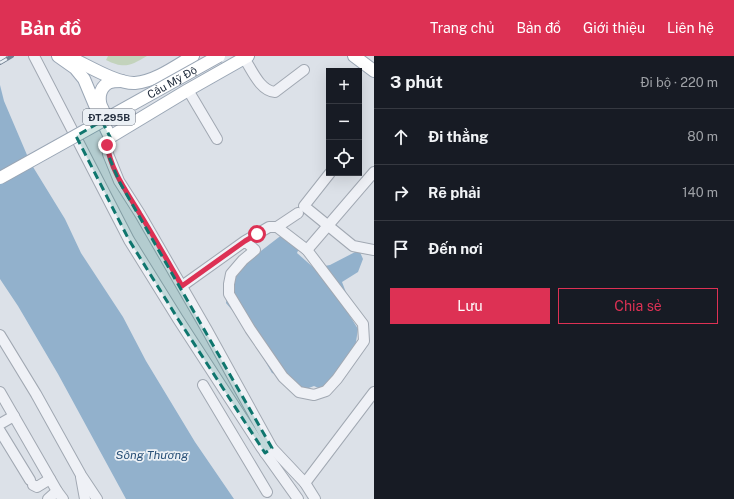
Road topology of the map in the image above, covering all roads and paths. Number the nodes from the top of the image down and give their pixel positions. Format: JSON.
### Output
{"nodes":[{"id":1,"x":34,"y":56,"type":"edge"},
{"id":2,"x":58,"y":56,"type":"edge"},
{"id":3,"x":67,"y":56,"type":"edge"},
{"id":4,"x":193,"y":56,"type":"edge"},
{"id":5,"x":219,"y":56,"type":"edge"},
{"id":6,"x":354,"y":56,"type":"edge"},
{"id":7,"x":246,"y":57,"type":"edge"},
{"id":8,"x":304,"y":70,"type":"dead end"},
{"id":9,"x":374,"y":71,"type":"edge"},
{"id":10,"x":122,"y":80,"type":"junction"},
{"id":11,"x":188,"y":90,"type":"junction"},
{"id":12,"x":113,"y":135,"type":"junction"},
{"id":13,"x":217,"y":139,"type":"dead end"},
{"id":14,"x":374,"y":172,"type":"edge"},
{"id":15,"x":328,"y":176,"type":"edge"},
{"id":16,"x":0,"y":178,"type":"edge"},
{"id":17,"x":366,"y":183,"type":"junction"},
{"id":18,"x":374,"y":190,"type":"edge"},
{"id":19,"x":298,"y":213,"type":"dead end"},
{"id":20,"x":327,"y":226,"type":"junction"},
{"id":21,"x":277,"y":227,"type":"junction"},
{"id":22,"x":245,"y":241,"type":"junction"},
{"id":23,"x":307,"y":250,"type":"junction"},
{"id":24,"x":374,"y":250,"type":"edge"},
{"id":25,"x":182,"y":286,"type":"junction"},
{"id":26,"x":0,"y":335,"type":"edge"},
{"id":27,"x":204,"y":385,"type":"dead end"},
{"id":28,"x":0,"y":392,"type":"edge"},
{"id":29,"x":374,"y":392,"type":"edge"},
{"id":30,"x":14,"y":416,"type":"junction"},
{"id":31,"x":0,"y":424,"type":"edge"},
{"id":32,"x":0,"y":431,"type":"edge"},
{"id":33,"x":266,"y":450,"type":"junction"},
{"id":34,"x":246,"y":457,"type":"junction"},
{"id":35,"x":81,"y":475,"type":"junction"},
{"id":36,"x":50,"y":479,"type":"junction"},
{"id":37,"x":305,"y":484,"type":"junction"},
{"id":38,"x":267,"y":492,"type":"dead end"},
{"id":39,"x":60,"y":495,"type":"edge"},
{"id":40,"x":48,"y":499,"type":"edge"},
{"id":41,"x":85,"y":499,"type":"edge"},
{"id":42,"x":97,"y":499,"type":"edge"},
{"id":43,"x":298,"y":499,"type":"edge"},
{"id":44,"x":315,"y":499,"type":"edge"}],
"edges":[{"from":1,"to":33,"type":"street"},
{"from":2,"to":12,"type":"main road"},
{"from":3,"to":10,"type":"main road"},
{"from":4,"to":10,"type":"main road"},
{"from":5,"to":16,"type":"main road","name":"Cầu Mỹ Độ","number":"ĐT.295B","bridge":true},
{"from":6,"to":9,"type":"main road"},
{"from":7,"to":8,"type":"street"},
{"from":7,"to":11,"type":"main road"},
{"from":10,"to":12,"type":"main road"},
{"from":11,"to":12,"type":"main road"},
{"from":11,"to":13,"type":"street"},
{"from":12,"to":25,"type":"street"},
{"from":14,"to":17,"type":"street"},
{"from":15,"to":20,"type":"street"},
{"from":17,"to":18,"type":"street"},
{"from":17,"to":20,"type":"street"},
{"from":19,"to":21,"type":"street"},
{"from":20,"to":23,"type":"street"},
{"from":20,"to":24,"type":"street"},
{"from":21,"to":22,"type":"street"},
{"from":21,"to":23,"type":"street"},
{"from":22,"to":23,"type":"street"},
{"from":22,"to":25,"type":"street"},
{"from":25,"to":33,"type":"street"},
{"from":26,"to":35,"type":"street"},
{"from":27,"to":34,"type":"street"},
{"from":28,"to":30,"type":"street"},
{"from":29,"to":37,"type":"street"},
{"from":30,"to":31,"type":"street"},
{"from":30,"to":36,"type":"street"},
{"from":32,"to":36,"type":"street"},
{"from":33,"to":34,"type":"street"},
{"from":33,"to":37,"type":"street"},
{"from":33,"to":43,"type":"street"},
{"from":34,"to":38,"type":"street"},
{"from":35,"to":41,"type":"street"},
{"from":35,"to":42,"type":"street"},
{"from":36,"to":39,"type":"street"},
{"from":37,"to":44,"type":"street"},
{"from":39,"to":40,"type":"street"}]}
